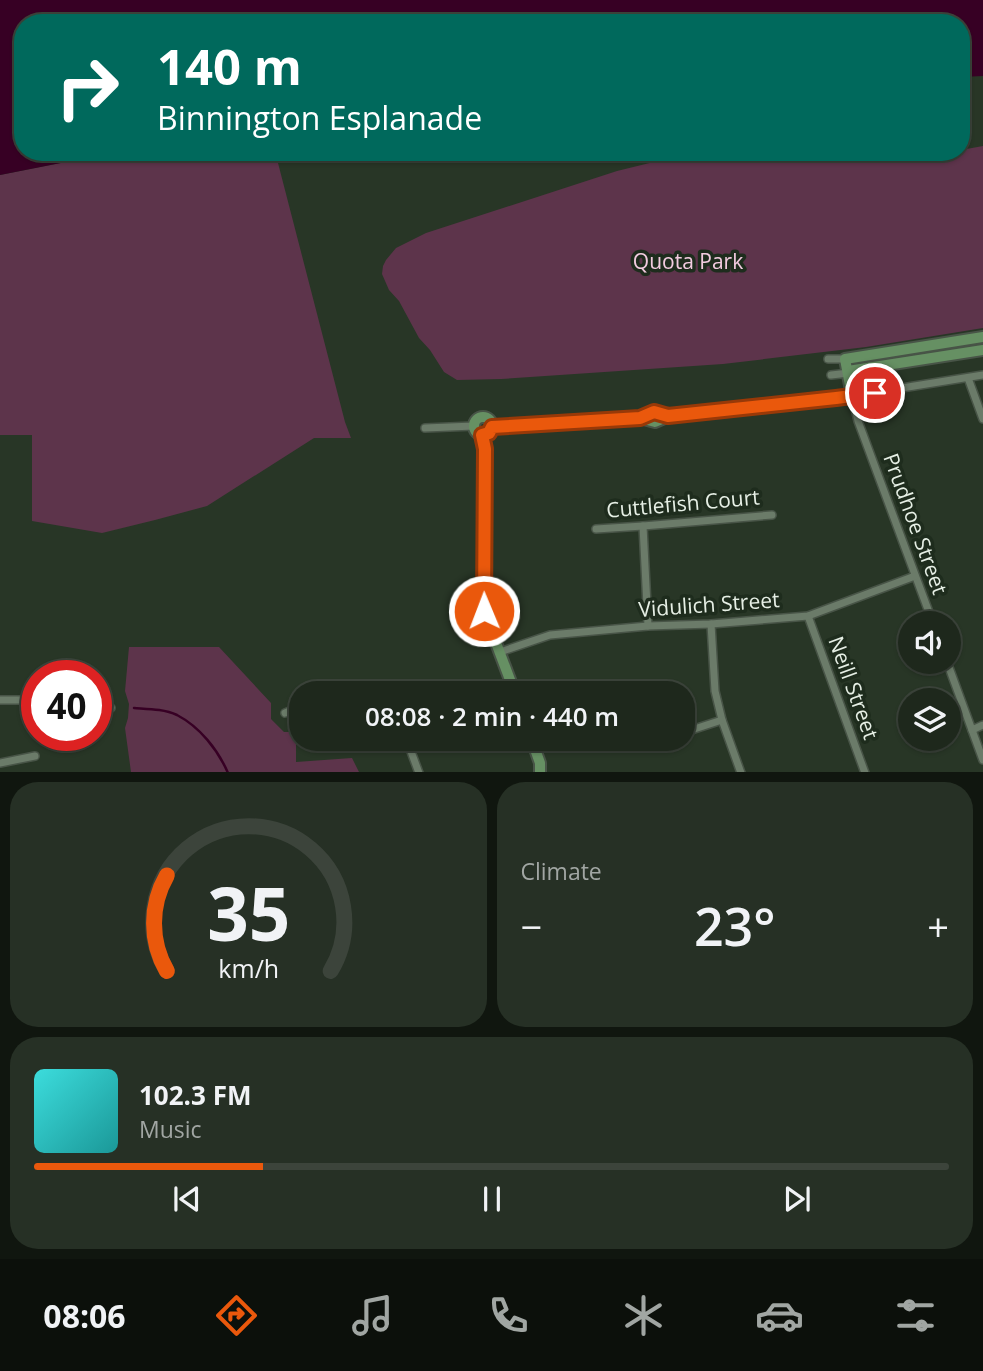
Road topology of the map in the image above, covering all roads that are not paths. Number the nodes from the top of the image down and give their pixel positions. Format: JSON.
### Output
{"nodes":[{"id":1,"x":983,"y":337,"type":"edge"},
{"id":2,"x":983,"y":350,"type":"edge"},
{"id":3,"x":828,"y":359,"type":"dead end"},
{"id":4,"x":845,"y":359,"type":"junction"},
{"id":5,"x":848,"y":372,"type":"junction"},
{"id":6,"x":831,"y":375,"type":"dead end"},
{"id":7,"x":983,"y":375,"type":"edge"},
{"id":8,"x":968,"y":378,"type":"junction"},
{"id":9,"x":852,"y":396,"type":"junction"},
{"id":10,"x":983,"y":419,"type":"edge"},
{"id":11,"x":425,"y":428,"type":"dead end"},
{"id":12,"x":478,"y":431,"type":"junction"},
{"id":13,"x":772,"y":514,"type":"dead end"},
{"id":14,"x":643,"y":527,"type":"junction"},
{"id":15,"x":596,"y":529,"type":"dead end"},
{"id":16,"x":915,"y":576,"type":"junction"},
{"id":17,"x":928,"y":611,"type":"edge"},
{"id":18,"x":808,"y":616,"type":"junction"},
{"id":19,"x":711,"y":624,"type":"junction"},
{"id":20,"x":648,"y":626,"type":"junction"},
{"id":21,"x":500,"y":652,"type":"junction"},
{"id":22,"x":951,"y":674,"type":"edge"},
{"id":23,"x":510,"y":681,"type":"edge"},
{"id":24,"x":21,"y":699,"type":"edge"},
{"id":25,"x":0,"y":700,"type":"edge"},
{"id":26,"x":289,"y":711,"type":"edge"},
{"id":27,"x":285,"y":713,"type":"dead end"},
{"id":28,"x":722,"y":720,"type":"junction"},
{"id":29,"x":983,"y":726,"type":"edge"},
{"id":30,"x":695,"y":729,"type":"edge"},
{"id":31,"x":972,"y":730,"type":"junction"},
{"id":32,"x":411,"y":751,"type":"edge"},
{"id":33,"x":536,"y":751,"type":"edge"},
{"id":34,"x":35,"y":756,"type":"dead end"},
{"id":35,"x":983,"y":760,"type":"edge"},
{"id":36,"x":0,"y":763,"type":"edge"},
{"id":37,"x":419,"y":772,"type":"edge"},
{"id":38,"x":540,"y":772,"type":"edge"},
{"id":39,"x":741,"y":772,"type":"edge"},
{"id":40,"x":865,"y":772,"type":"edge"}],
"edges":[{"from":1,"to":4,"type":"street"},
{"from":2,"to":5,"type":"street"},
{"from":3,"to":4,"type":"street"},
{"from":4,"to":5,"type":"street"},
{"from":5,"to":6,"type":"street"},
{"from":5,"to":9,"type":"street"},
{"from":7,"to":8,"type":"street"},
{"from":8,"to":9,"type":"street"},
{"from":8,"to":10,"type":"street"},
{"from":9,"to":12,"type":"street"},
{"from":9,"to":16,"type":"street","name":"Prudhoe Street"},
{"from":11,"to":12,"type":"street"},
{"from":12,"to":21,"type":"street"},
{"from":13,"to":14,"type":"street","name":"Cuttlefish Court"},
{"from":14,"to":15,"type":"street","name":"Cuttlefish Court"},
{"from":14,"to":20,"type":"street"},
{"from":16,"to":17,"type":"street","name":"Prudhoe Street"},
{"from":16,"to":18,"type":"street","name":"Vidulich Street"},
{"from":18,"to":19,"type":"street","name":"Vidulich Street"},
{"from":18,"to":40,"type":"street","name":"Neill Street"},
{"from":19,"to":20,"type":"street","name":"Vidulich Street"},
{"from":19,"to":28,"type":"street"},
{"from":20,"to":21,"type":"street","name":"Vidulich Street"},
{"from":21,"to":23,"type":"street"},
{"from":22,"to":31,"type":"street"},
{"from":24,"to":25,"type":"street"},
{"from":26,"to":27,"type":"street"},
{"from":28,"to":30,"type":"street"},
{"from":28,"to":39,"type":"street"},
{"from":29,"to":31,"type":"street"},
{"from":31,"to":35,"type":"street"},
{"from":32,"to":37,"type":"street"},
{"from":33,"to":38,"type":"street"},
{"from":34,"to":36,"type":"street"}]}
